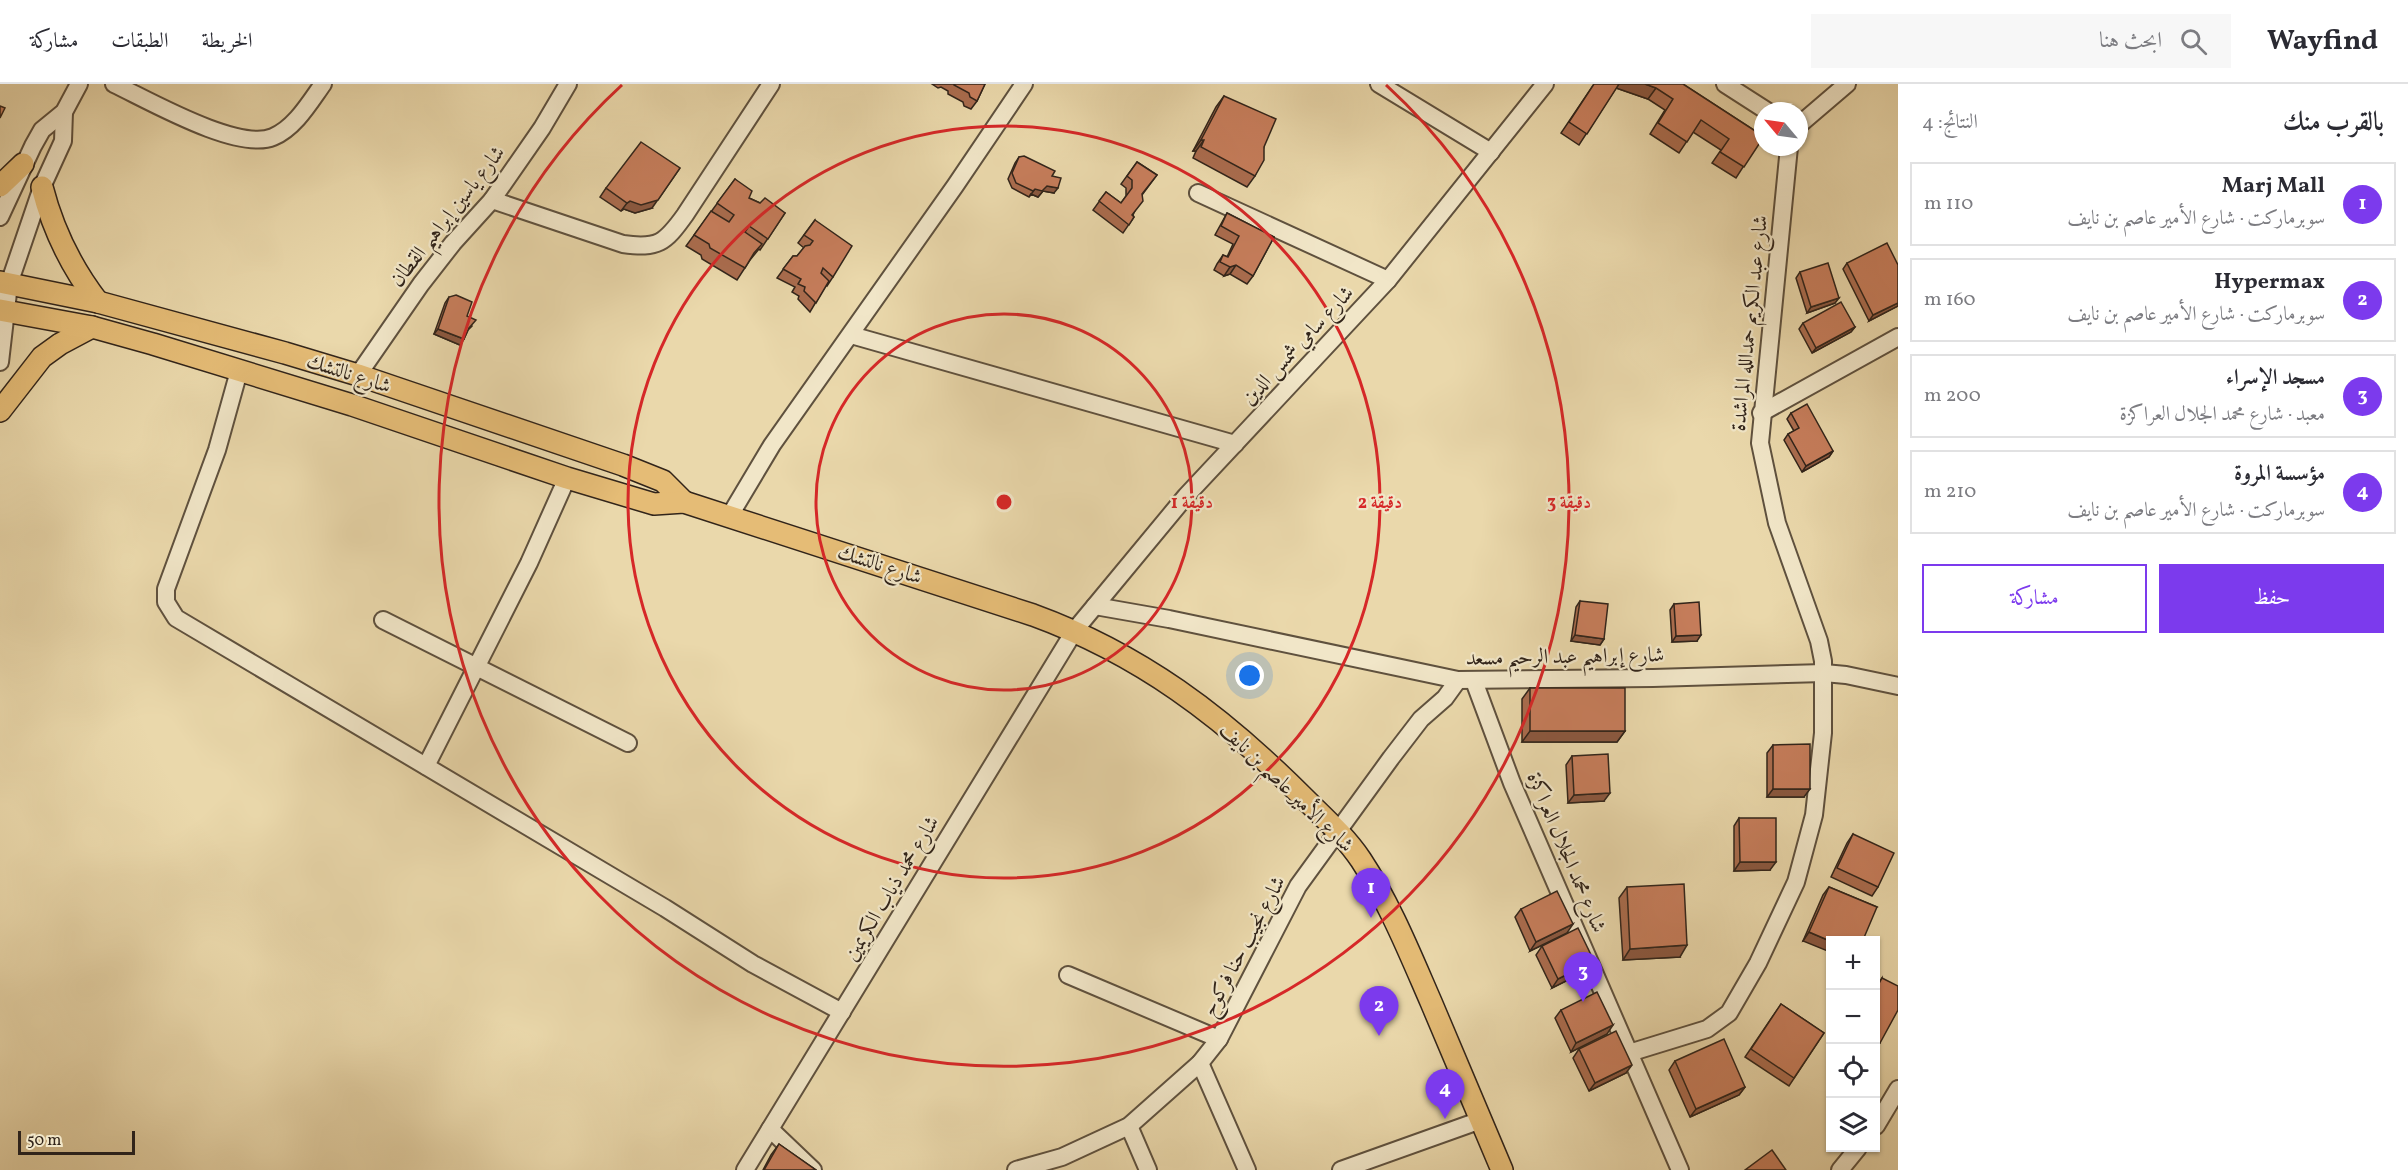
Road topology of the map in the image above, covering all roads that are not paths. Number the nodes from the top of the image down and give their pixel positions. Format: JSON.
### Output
{"nodes":[{"id":1,"x":79,"y":84,"type":"edge"},
{"id":2,"x":114,"y":84,"type":"edge"},
{"id":3,"x":323,"y":84,"type":"edge"},
{"id":4,"x":568,"y":84,"type":"edge"},
{"id":5,"x":771,"y":84,"type":"edge"},
{"id":6,"x":1024,"y":84,"type":"edge"},
{"id":7,"x":1379,"y":84,"type":"edge"},
{"id":8,"x":1545,"y":84,"type":"edge"},
{"id":9,"x":1725,"y":84,"type":"edge"},
{"id":10,"x":1847,"y":84,"type":"edge"},
{"id":11,"x":1754,"y":103,"type":"edge"},
{"id":12,"x":64,"y":112,"type":"junction"},
{"id":13,"x":1808,"y":117,"type":"edge"},
{"id":14,"x":1491,"y":152,"type":"junction"},
{"id":15,"x":1788,"y":156,"type":"edge"},
{"id":16,"x":23,"y":164,"type":"junction"},
{"id":17,"x":0,"y":186,"type":"edge"},
{"id":18,"x":42,"y":187,"type":"junction"},
{"id":19,"x":1198,"y":193,"type":"dead end"},
{"id":20,"x":492,"y":200,"type":"junction"},
{"id":21,"x":0,"y":217,"type":"edge"},
{"id":22,"x":1388,"y":280,"type":"junction"},
{"id":23,"x":4,"y":283,"type":"edge"},
{"id":24,"x":99,"y":302,"type":"junction"},
{"id":25,"x":3,"y":310,"type":"edge"},
{"id":26,"x":92,"y":327,"type":"junction"},
{"id":27,"x":851,"y":335,"type":"junction"},
{"id":28,"x":1898,"y":337,"type":"edge"},
{"id":29,"x":0,"y":362,"type":"edge"},
{"id":30,"x":239,"y":371,"type":"junction"},
{"id":31,"x":358,"y":375,"type":"junction"},
{"id":32,"x":0,"y":411,"type":"edge"},
{"id":33,"x":1761,"y":413,"type":"junction"},
{"id":34,"x":1235,"y":444,"type":"junction"},
{"id":35,"x":567,"y":478,"type":"junction"},
{"id":36,"x":684,"y":502,"type":"junction"},
{"id":37,"x":729,"y":517,"type":"junction"},
{"id":38,"x":1095,"y":606,"type":"junction"},
{"id":39,"x":383,"y":620,"type":"dead end"},
{"id":40,"x":1075,"y":630,"type":"junction"},
{"id":41,"x":476,"y":668,"type":"junction"},
{"id":42,"x":1824,"y":673,"type":"junction"},
{"id":43,"x":1466,"y":681,"type":"junction"},
{"id":44,"x":1898,"y":686,"type":"edge"},
{"id":45,"x":628,"y":743,"type":"dead end"},
{"id":46,"x":426,"y":766,"type":"junction"},
{"id":47,"x":1338,"y":833,"type":"junction"},
{"id":48,"x":1068,"y":975,"type":"dead end"},
{"id":49,"x":842,"y":1012,"type":"junction"},
{"id":50,"x":1219,"y":1039,"type":"junction"},
{"id":51,"x":1629,"y":1053,"type":"junction"},
{"id":52,"x":1200,"y":1063,"type":"junction"},
{"id":53,"x":1898,"y":1089,"type":"edge"},
{"id":54,"x":1880,"y":1118,"type":"edge"},
{"id":55,"x":1481,"y":1120,"type":"junction"},
{"id":56,"x":1129,"y":1126,"type":"junction"},
{"id":57,"x":770,"y":1129,"type":"junction"},
{"id":58,"x":1855,"y":1152,"type":"edge"},
{"id":59,"x":1037,"y":1168,"type":"edge"},
{"id":60,"x":745,"y":1170,"type":"edge"},
{"id":61,"x":813,"y":1170,"type":"edge"},
{"id":62,"x":1016,"y":1170,"type":"edge"},
{"id":63,"x":1148,"y":1170,"type":"edge"},
{"id":64,"x":1247,"y":1170,"type":"edge"},
{"id":65,"x":1341,"y":1170,"type":"edge"},
{"id":66,"x":1502,"y":1170,"type":"edge"},
{"id":67,"x":1680,"y":1170,"type":"edge"},
{"id":68,"x":1840,"y":1170,"type":"edge"}],
"edges":[{"from":1,"to":12,"type":"street"},
{"from":2,"to":3,"type":"street"},
{"from":4,"to":20,"type":"street","name":"شارع ياسين إبراهيم القطان"},
{"from":5,"to":20,"type":"street"},
{"from":6,"to":27,"type":"street"},
{"from":7,"to":14,"type":"street"},
{"from":8,"to":14,"type":"street","name":"شارع سامي شمس الدين"},
{"from":9,"to":11,"type":"street"},
{"from":10,"to":13,"type":"street"},
{"from":12,"to":16,"type":"street"},
{"from":12,"to":18,"type":"street"},
{"from":14,"to":22,"type":"street","name":"شارع سامي شمس الدين"},
{"from":15,"to":33,"type":"street","name":"شارع عبد الكريم حمدالله المراشدة"},
{"from":16,"to":17,"type":"main road"},
{"from":16,"to":21,"type":"street"},
{"from":18,"to":23,"type":"street"},
{"from":18,"to":24,"type":"main road"},
{"from":19,"to":22,"type":"street"},
{"from":20,"to":31,"type":"street","name":"شارع ياسين إبراهيم القطان"},
{"from":22,"to":34,"type":"street","name":"شارع سامي شمس الدين"},
{"from":23,"to":24,"type":"main road","name":"شارع نالتشك"},
{"from":23,"to":25,"type":"street"},
{"from":24,"to":31,"type":"main road","name":"شارع نالتشك"},
{"from":25,"to":26,"type":"main road","name":"شارع نالتشك"},
{"from":25,"to":29,"type":"street"},
{"from":26,"to":30,"type":"main road","name":"شارع نالتشك"},
{"from":26,"to":32,"type":"main road"},
{"from":27,"to":34,"type":"street"},
{"from":27,"to":37,"type":"street"},
{"from":28,"to":33,"type":"street"},
{"from":30,"to":35,"type":"main road","name":"شارع نالتشك"},
{"from":30,"to":46,"type":"street"},
{"from":31,"to":36,"type":"main road","name":"شارع نالتشك"},
{"from":33,"to":42,"type":"street","name":"شارع عبد الكريم حمدالله المراشدة"},
{"from":34,"to":38,"type":"street","name":"شارع سامي شمس الدين"},
{"from":35,"to":36,"type":"main road","name":"شارع نالتشك"},
{"from":35,"to":41,"type":"street"},
{"from":36,"to":37,"type":"main road","name":"شارع نالتشك"},
{"from":37,"to":40,"type":"main road","name":"شارع نالتشك"},
{"from":38,"to":40,"type":"street","name":"شارع سامي شمس الدين"},
{"from":38,"to":43,"type":"street","name":"شارع إبراهيم عبد الرحيم مسعد"},
{"from":39,"to":41,"type":"street"},
{"from":40,"to":47,"type":"main road","name":"شارع الأمير عاصم بن نايف"},
{"from":40,"to":49,"type":"street","name":"شارع محمد ذياب الكريمين"},
{"from":41,"to":45,"type":"street"},
{"from":41,"to":46,"type":"street"},
{"from":42,"to":43,"type":"street","name":"شارع إبراهيم عبد الرحيم مسعد"},
{"from":42,"to":44,"type":"street","name":"شارع إبراهيم عبد الرحيم مسعد"},
{"from":42,"to":51,"type":"street","name":"شارع عبد الكريم حمدالله المراشدة"},
{"from":43,"to":47,"type":"street","name":"شارع نجيب حنا فركوح"},
{"from":43,"to":51,"type":"street","name":"شارع محمد الجلال العراكزة"},
{"from":46,"to":49,"type":"street"},
{"from":47,"to":50,"type":"street","name":"شارع نجيب حنا فركوح"},
{"from":47,"to":55,"type":"main road","name":"شارع الأمير عاصم بن نايف"},
{"from":48,"to":50,"type":"street"},
{"from":49,"to":57,"type":"street","name":"شارع محمد ذياب الكريمين"},
{"from":50,"to":52,"type":"street","name":"شارع نجيب حنا فركوح"},
{"from":51,"to":67,"type":"street","name":"شارع محمد الجلال العراكزة"},
{"from":52,"to":56,"type":"street","name":"شارع نجيب حنا فركوح"},
{"from":52,"to":64,"type":"street"},
{"from":53,"to":54,"type":"street"},
{"from":55,"to":65,"type":"street"},
{"from":55,"to":66,"type":"main road","name":"شارع الأمير عاصم بن نايف"},
{"from":56,"to":59,"type":"street","name":"شارع نجيب حنا فركوح"},
{"from":56,"to":63,"type":"street"},
{"from":57,"to":60,"type":"street","name":"شارع محمد ذياب الكريمين"},
{"from":57,"to":61,"type":"street"},
{"from":58,"to":68,"type":"street"},
{"from":59,"to":62,"type":"street","name":"شارع نجيب حنا فركوح"}]}
